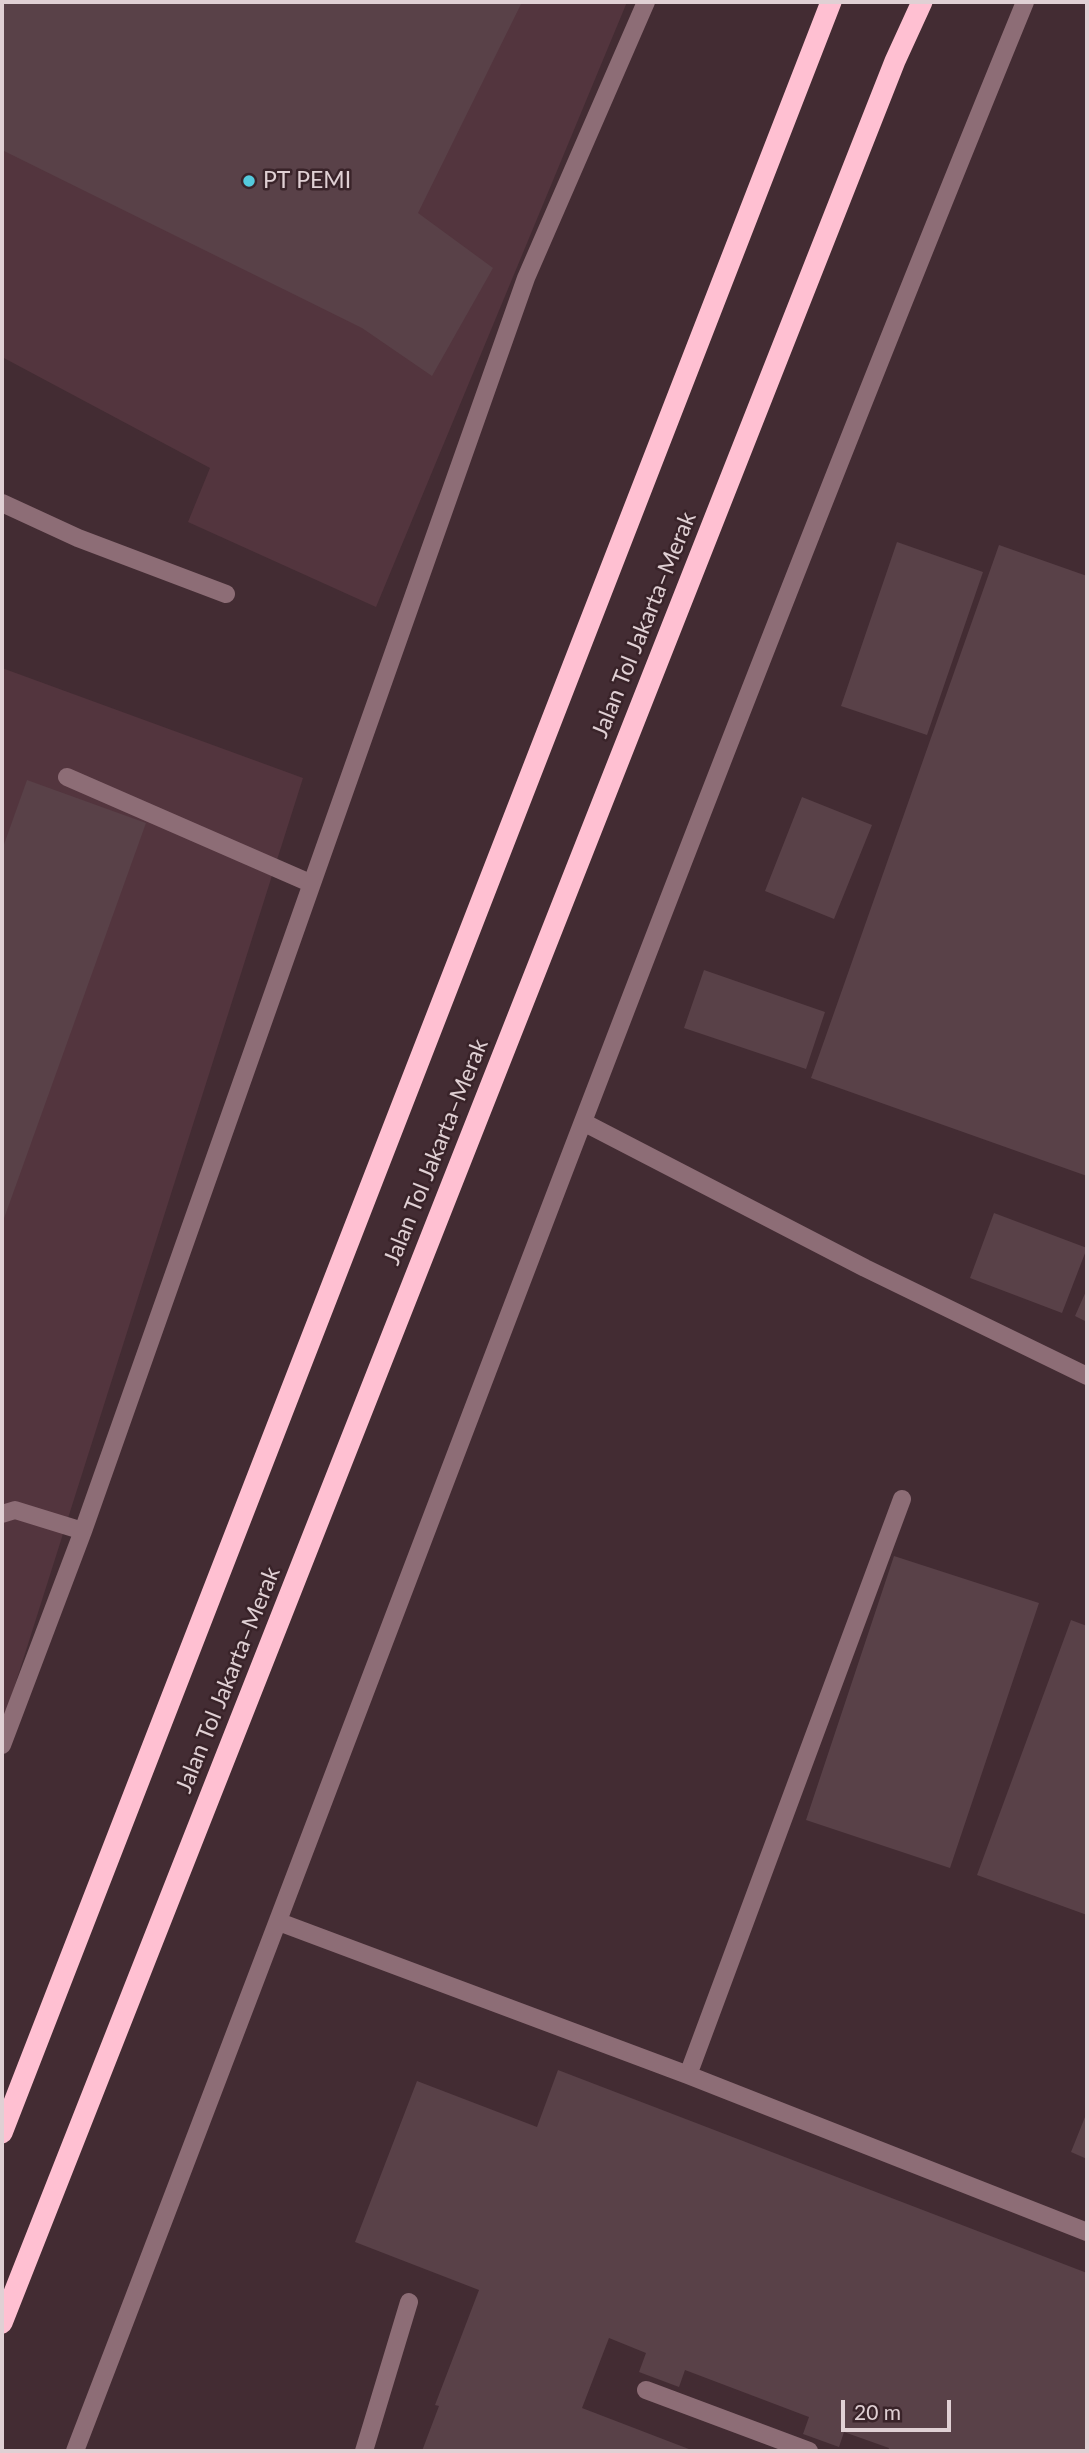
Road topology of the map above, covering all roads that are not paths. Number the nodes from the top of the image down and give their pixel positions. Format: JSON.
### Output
{"nodes":[{"id":1,"x":646,"y":2,"type":"edge"},
{"id":2,"x":831,"y":2,"type":"edge"},
{"id":3,"x":922,"y":2,"type":"edge"},
{"id":4,"x":1025,"y":2,"type":"edge"},
{"id":5,"x":2,"y":503,"type":"edge"},
{"id":6,"x":226,"y":594,"type":"dead end"},
{"id":7,"x":66,"y":777,"type":"dead end"},
{"id":8,"x":310,"y":883,"type":"junction"},
{"id":9,"x":583,"y":1122,"type":"junction"},
{"id":10,"x":1087,"y":1376,"type":"edge"},
{"id":11,"x":902,"y":1499,"type":"dead end"},
{"id":12,"x":2,"y":1514,"type":"edge"},
{"id":13,"x":83,"y":1531,"type":"junction"},
{"id":14,"x":2,"y":1745,"type":"edge"},
{"id":15,"x":279,"y":1922,"type":"junction"},
{"id":16,"x":688,"y":2076,"type":"junction"},
{"id":17,"x":2,"y":2133,"type":"edge"},
{"id":18,"x":1087,"y":2232,"type":"edge"},
{"id":19,"x":409,"y":2302,"type":"dead end"},
{"id":20,"x":2,"y":2323,"type":"edge"},
{"id":21,"x":646,"y":2390,"type":"dead end"},
{"id":22,"x":75,"y":2451,"type":"edge"},
{"id":23,"x":364,"y":2451,"type":"edge"},
{"id":24,"x":809,"y":2451,"type":"edge"}],
"edges":[{"from":1,"to":8,"type":"street"},
{"from":2,"to":17,"type":"highway","name":"Jalan Tol Jakarta–Merak"},
{"from":3,"to":20,"type":"highway","name":"Jalan Tol Jakarta–Merak"},
{"from":4,"to":9,"type":"street"},
{"from":5,"to":6,"type":"street"},
{"from":7,"to":8,"type":"street"},
{"from":8,"to":13,"type":"street"},
{"from":9,"to":10,"type":"street"},
{"from":9,"to":15,"type":"street"},
{"from":11,"to":16,"type":"street"},
{"from":12,"to":13,"type":"street"},
{"from":13,"to":14,"type":"street"},
{"from":15,"to":16,"type":"street"},
{"from":15,"to":22,"type":"street"},
{"from":16,"to":18,"type":"street"},
{"from":19,"to":23,"type":"street"},
{"from":21,"to":24,"type":"street"}]}
